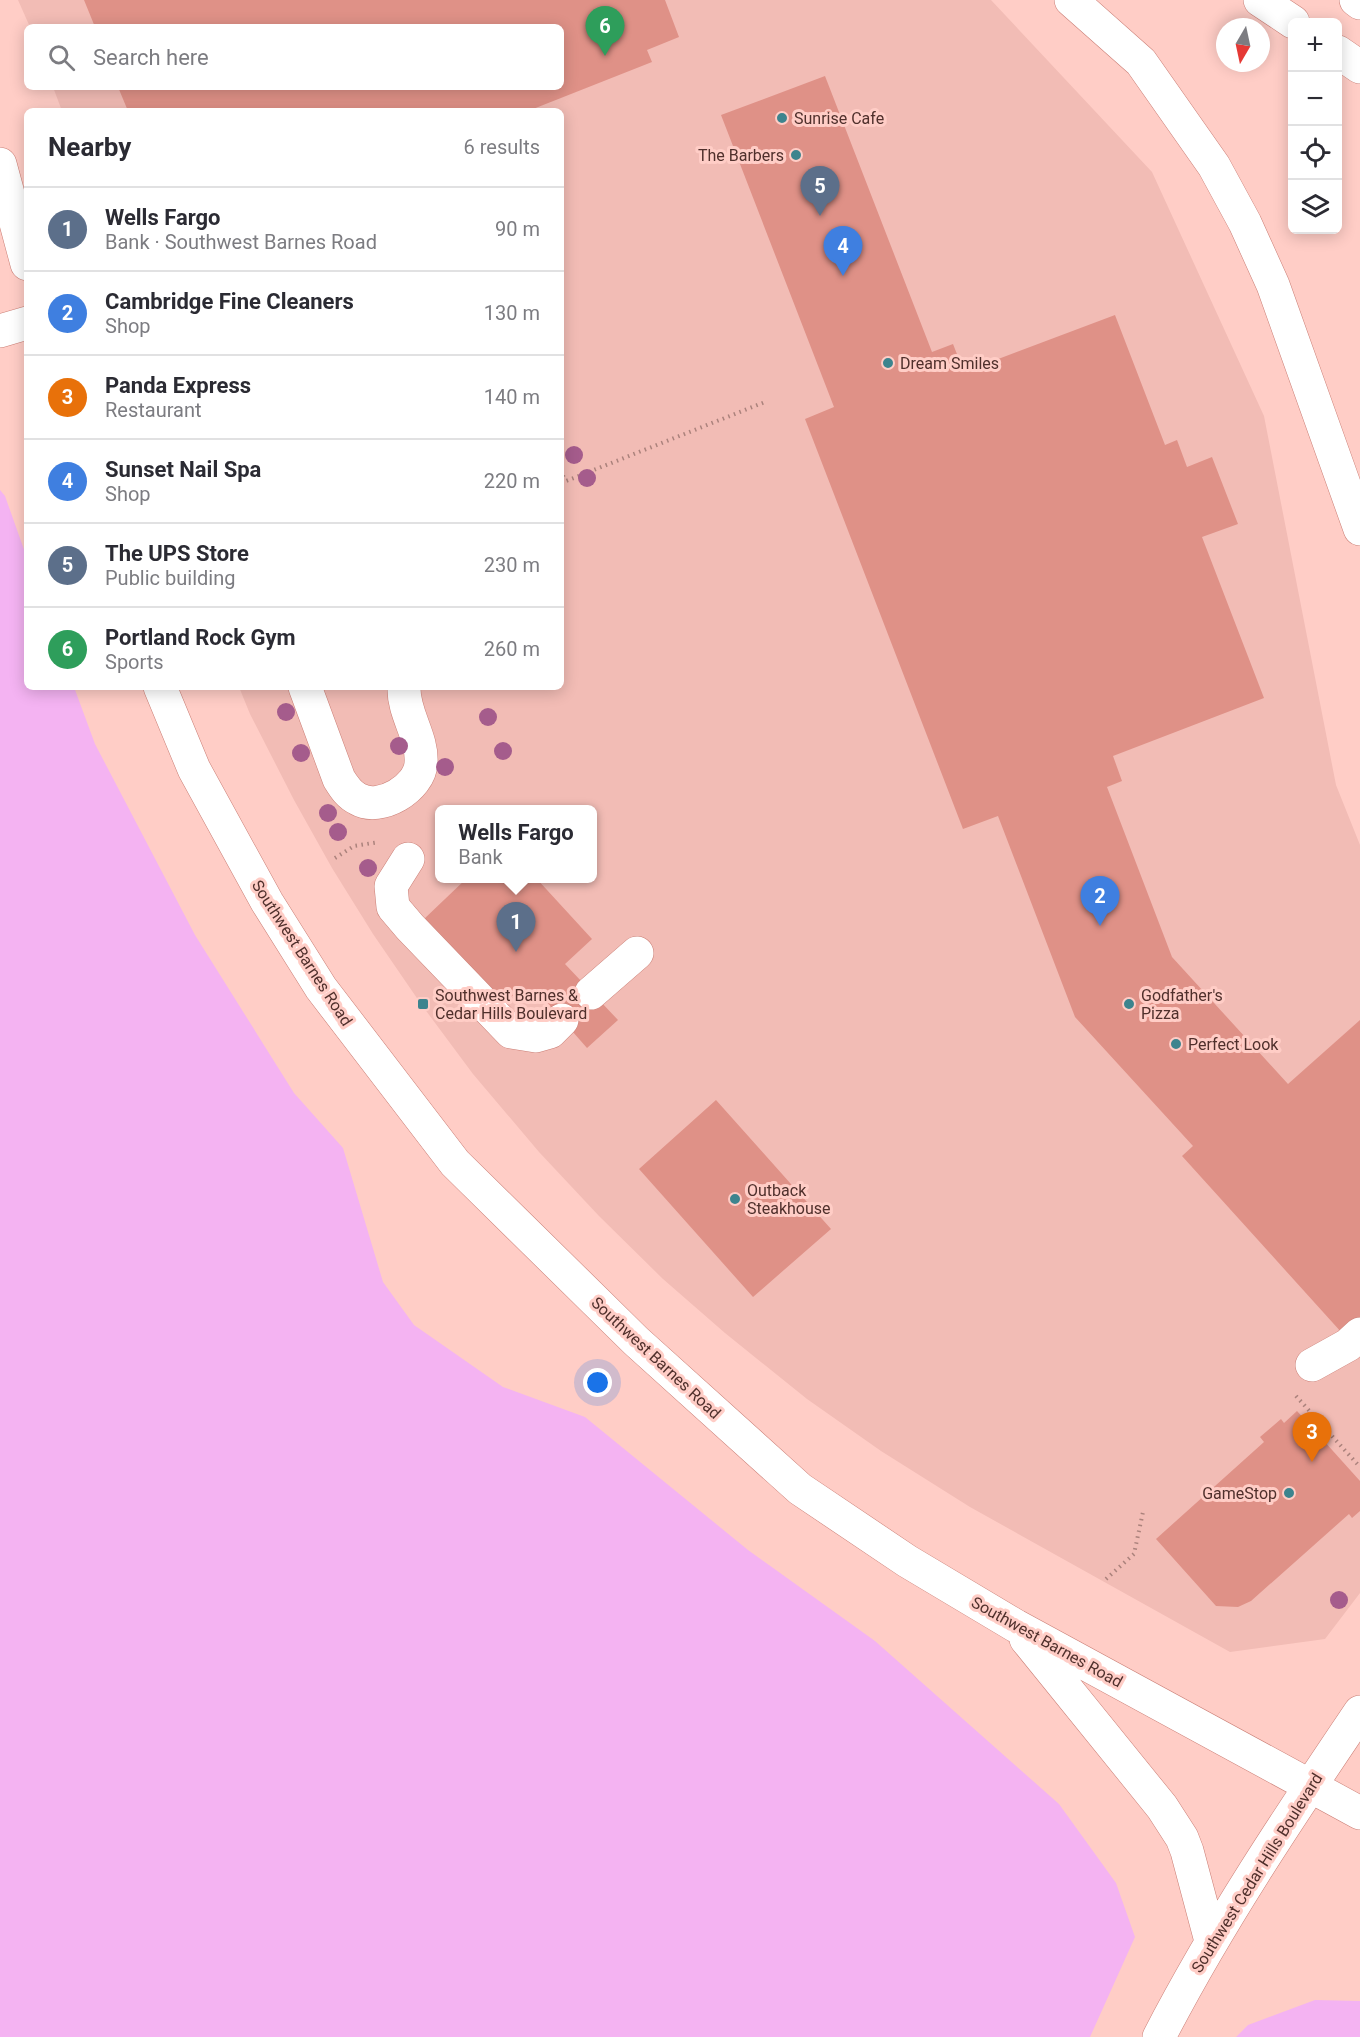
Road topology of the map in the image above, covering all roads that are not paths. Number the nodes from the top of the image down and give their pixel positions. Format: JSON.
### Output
{"nodes":[{"id":1,"x":1071,"y":0,"type":"edge"},
{"id":2,"x":1260,"y":0,"type":"edge"},
{"id":3,"x":1356,"y":0,"type":"edge"},
{"id":4,"x":1360,"y":3,"type":"edge"},
{"id":5,"x":1288,"y":19,"type":"edge"},
{"id":6,"x":1342,"y":55,"type":"edge"},
{"id":7,"x":1360,"y":67,"type":"edge"},
{"id":8,"x":0,"y":164,"type":"edge"},
{"id":9,"x":24,"y":253,"type":"edge"},
{"id":10,"x":24,"y":324,"type":"edge"},
{"id":11,"x":0,"y":332,"type":"edge"},
{"id":12,"x":1360,"y":529,"type":"edge"},
{"id":13,"x":161,"y":690,"type":"edge"},
{"id":14,"x":306,"y":690,"type":"edge"},
{"id":15,"x":404,"y":690,"type":"edge"},
{"id":16,"x":408,"y":859,"type":"dead end"},
{"id":17,"x":637,"y":953,"type":"dead end"},
{"id":18,"x":591,"y":993,"type":"dead end"},
{"id":19,"x":562,"y":1020,"type":"dead end"},
{"id":20,"x":1360,"y":1334,"type":"edge"},
{"id":21,"x":1312,"y":1365,"type":"dead end"},
{"id":22,"x":1016,"y":1626,"type":"junction"},
{"id":23,"x":1360,"y":1712,"type":"edge"},
{"id":24,"x":1310,"y":1786,"type":"junction"},
{"id":25,"x":1360,"y":1813,"type":"edge"},
{"id":26,"x":1211,"y":1941,"type":"junction"},
{"id":27,"x":1159,"y":2037,"type":"edge"}],
"edges":[{"from":1,"to":12,"type":"main road"},
{"from":2,"to":5,"type":"main road"},
{"from":3,"to":4,"type":"main road"},
{"from":6,"to":7,"type":"main road"},
{"from":8,"to":9,"type":"main road"},
{"from":10,"to":11,"type":"main road"},
{"from":13,"to":22,"type":"main road","name":"Southwest Barnes Road"},
{"from":14,"to":15,"type":"main road"},
{"from":16,"to":19,"type":"main road"},
{"from":17,"to":18,"type":"main road"},
{"from":20,"to":21,"type":"main road"},
{"from":22,"to":24,"type":"main road","name":"Southwest Barnes Road"},
{"from":22,"to":26,"type":"main road"},
{"from":23,"to":24,"type":"main road","name":"Southwest Cedar Hills Boulevard"},
{"from":24,"to":25,"type":"main road","name":"Southwest Barnes Road"},
{"from":24,"to":26,"type":"main road","name":"Southwest Cedar Hills Boulevard"},
{"from":26,"to":27,"type":"main road","name":"Southwest Cedar Hills Boulevard"}]}
